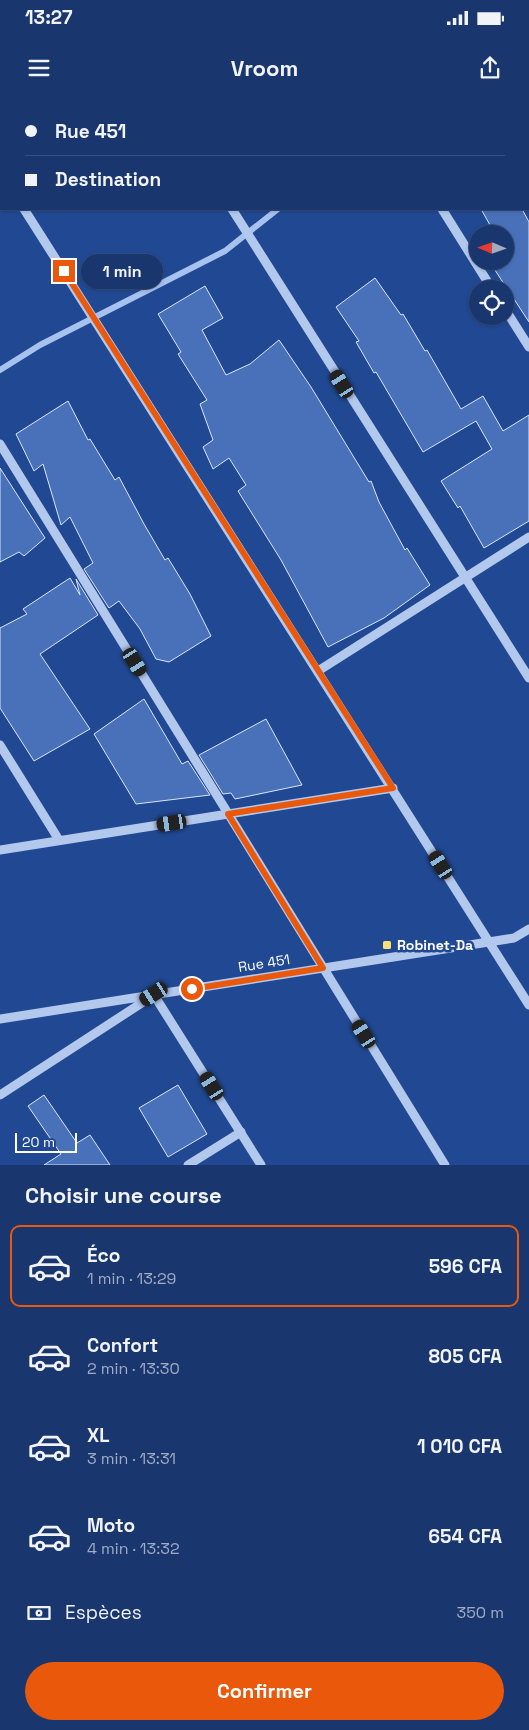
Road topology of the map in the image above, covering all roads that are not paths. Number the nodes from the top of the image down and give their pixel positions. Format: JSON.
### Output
{"nodes":[{"id":1,"x":25,"y":210,"type":"edge"},
{"id":2,"x":233,"y":210,"type":"edge"},
{"id":3,"x":443,"y":210,"type":"edge"},
{"id":4,"x":486,"y":280,"type":"edge"},
{"id":5,"x":514,"y":323,"type":"edge"},
{"id":6,"x":529,"y":347,"type":"edge"},
{"id":7,"x":0,"y":444,"type":"edge"},
{"id":8,"x":529,"y":537,"type":"edge"},
{"id":9,"x":465,"y":578,"type":"junction"},
{"id":10,"x":318,"y":671,"type":"junction"},
{"id":11,"x":529,"y":678,"type":"edge"},
{"id":12,"x":0,"y":745,"type":"edge"},
{"id":13,"x":393,"y":788,"type":"junction"},
{"id":14,"x":228,"y":814,"type":"junction"},
{"id":15,"x":59,"y":840,"type":"junction"},
{"id":16,"x":0,"y":850,"type":"edge"},
{"id":17,"x":529,"y":929,"type":"edge"},
{"id":18,"x":489,"y":942,"type":"junction"},
{"id":19,"x":323,"y":968,"type":"junction"},
{"id":20,"x":154,"y":994,"type":"junction"},
{"id":21,"x":529,"y":1005,"type":"edge"},
{"id":22,"x":0,"y":1019,"type":"edge"},
{"id":23,"x":0,"y":1095,"type":"edge"},
{"id":24,"x":241,"y":1132,"type":"junction"},
{"id":25,"x":188,"y":1165,"type":"edge"},
{"id":26,"x":262,"y":1165,"type":"edge"},
{"id":27,"x":445,"y":1165,"type":"edge"}],
"edges":[{"from":1,"to":10,"type":"street"},
{"from":2,"to":9,"type":"street"},
{"from":3,"to":4,"type":"street"},
{"from":5,"to":6,"type":"street"},
{"from":7,"to":14,"type":"street"},
{"from":8,"to":9,"type":"street"},
{"from":9,"to":10,"type":"street"},
{"from":9,"to":11,"type":"street"},
{"from":10,"to":13,"type":"street"},
{"from":12,"to":15,"type":"street"},
{"from":13,"to":14,"type":"street"},
{"from":13,"to":18,"type":"street"},
{"from":14,"to":15,"type":"street"},
{"from":14,"to":19,"type":"street"},
{"from":15,"to":16,"type":"street"},
{"from":17,"to":18,"type":"street","name":"Rue 451"},
{"from":18,"to":19,"type":"street","name":"Rue 451"},
{"from":18,"to":21,"type":"street"},
{"from":19,"to":20,"type":"street","name":"Rue 451"},
{"from":19,"to":27,"type":"street"},
{"from":20,"to":22,"type":"street","name":"Rue 451"},
{"from":20,"to":23,"type":"street"},
{"from":20,"to":24,"type":"street"},
{"from":24,"to":25,"type":"street"},
{"from":24,"to":26,"type":"street"}]}
